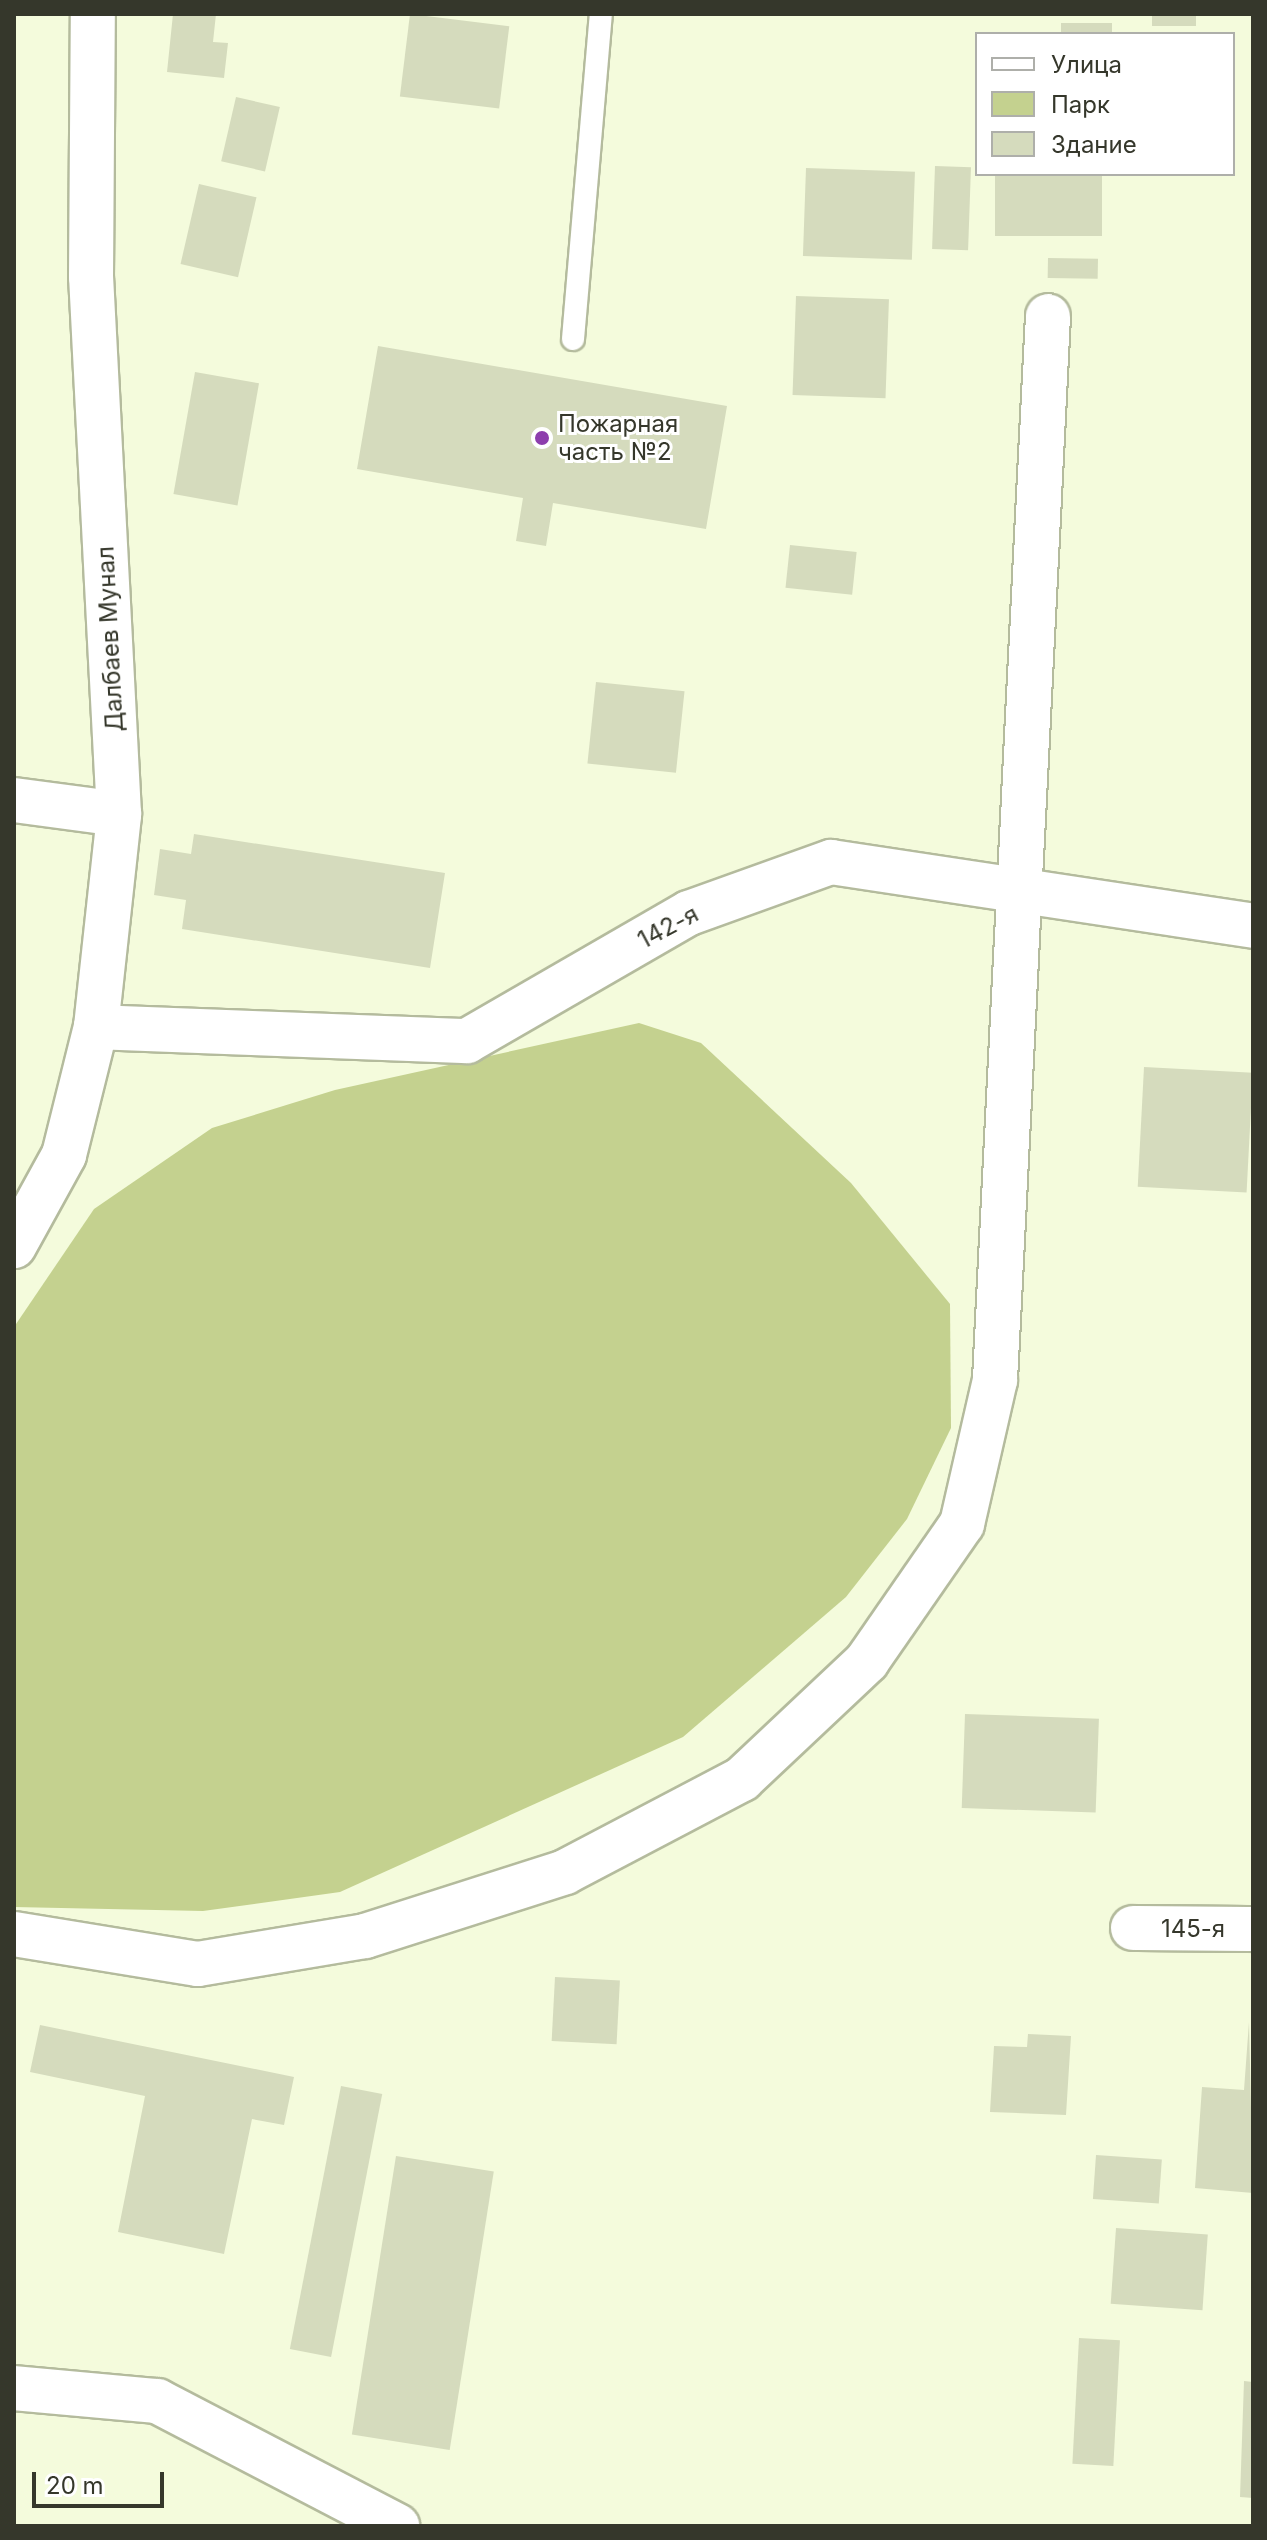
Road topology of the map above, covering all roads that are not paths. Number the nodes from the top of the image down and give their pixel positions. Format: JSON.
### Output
{"nodes":[{"id":1,"x":93,"y":14,"type":"edge"},
{"id":2,"x":601,"y":14,"type":"edge"},
{"id":3,"x":1048,"y":316,"type":"dead end"},
{"id":4,"x":573,"y":339,"type":"dead end"},
{"id":5,"x":14,"y":800,"type":"edge"},
{"id":6,"x":119,"y":814,"type":"junction"},
{"id":7,"x":1020,"y":888,"type":"junction"},
{"id":8,"x":1253,"y":926,"type":"edge"},
{"id":9,"x":96,"y":1027,"type":"junction"},
{"id":10,"x":14,"y":1246,"type":"edge"},
{"id":11,"x":1133,"y":1928,"type":"dead end"},
{"id":12,"x":1253,"y":1929,"type":"edge"},
{"id":13,"x":14,"y":1934,"type":"edge"},
{"id":14,"x":14,"y":2388,"type":"edge"},
{"id":15,"x":397,"y":2526,"type":"edge"}],
"edges":[{"from":1,"to":6,"type":"street","name":"Далбаев Мунал"},
{"from":2,"to":4,"type":"lane"},
{"from":3,"to":7,"type":"street"},
{"from":5,"to":6,"type":"street"},
{"from":6,"to":9,"type":"street","name":"Далбаев Мунал"},
{"from":7,"to":8,"type":"street","name":"142-я"},
{"from":7,"to":9,"type":"street","name":"142-я"},
{"from":7,"to":13,"type":"street"},
{"from":9,"to":10,"type":"street","name":"Далбаев Мунал"},
{"from":11,"to":12,"type":"street","name":"145-я"},
{"from":14,"to":15,"type":"street"}]}
